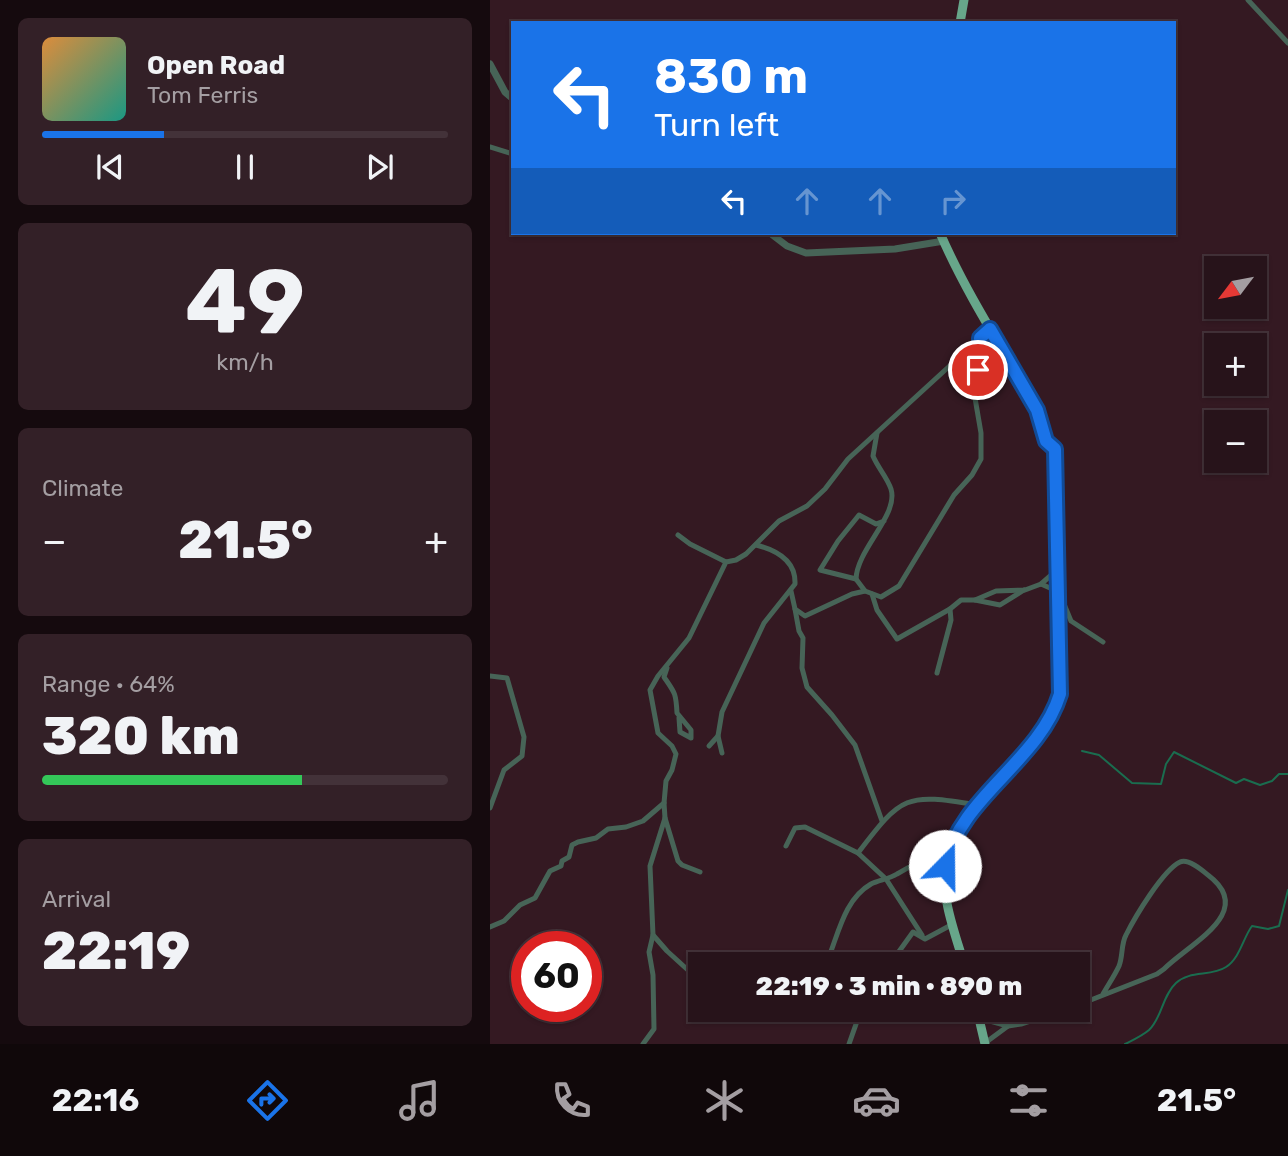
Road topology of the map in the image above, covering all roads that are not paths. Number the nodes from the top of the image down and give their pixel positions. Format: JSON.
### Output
{"nodes":[{"id":1,"x":964,"y":0,"type":"edge"},
{"id":2,"x":1248,"y":0,"type":"edge"},
{"id":3,"x":960,"y":21,"type":"edge"},
{"id":4,"x":1288,"y":43,"type":"edge"},
{"id":5,"x":490,"y":64,"type":"edge"},
{"id":6,"x":511,"y":97,"type":"edge"},
{"id":7,"x":490,"y":147,"type":"edge"},
{"id":8,"x":511,"y":153,"type":"edge"},
{"id":9,"x":773,"y":235,"type":"edge"},
{"id":10,"x":942,"y":237,"type":"edge"},
{"id":11,"x":990,"y":329,"type":"junction"},
{"id":12,"x":980,"y":338,"type":"junction"},
{"id":13,"x":877,"y":433,"type":"junction"},
{"id":14,"x":884,"y":521,"type":"junction"},
{"id":15,"x":678,"y":536,"type":"dead end"},
{"id":16,"x":756,"y":545,"type":"junction"},
{"id":17,"x":726,"y":562,"type":"junction"},
{"id":18,"x":1058,"y":569,"type":"junction"},
{"id":19,"x":856,"y":579,"type":"junction"},
{"id":20,"x":1041,"y":584,"type":"junction"},
{"id":21,"x":1024,"y":590,"type":"junction"},
{"id":22,"x":791,"y":591,"type":"junction"},
{"id":23,"x":864,"y":591,"type":"junction"},
{"id":24,"x":1059,"y":592,"type":"junction"},
{"id":25,"x":872,"y":594,"type":"junction"},
{"id":26,"x":975,"y":600,"type":"junction"},
{"id":27,"x":950,"y":609,"type":"junction"},
{"id":28,"x":795,"y":610,"type":"junction"},
{"id":29,"x":1103,"y":642,"type":"dead end"},
{"id":30,"x":668,"y":665,"type":"junction"},
{"id":31,"x":937,"y":673,"type":"dead end"},
{"id":32,"x":490,"y":676,"type":"edge"},
{"id":33,"x":718,"y":736,"type":"junction"},
{"id":34,"x":666,"y":741,"type":"junction"},
{"id":35,"x":709,"y":746,"type":"dead end"},
{"id":36,"x":722,"y":753,"type":"dead end"},
{"id":37,"x":663,"y":803,"type":"junction"},
{"id":38,"x":978,"y":805,"type":"junction"},
{"id":39,"x":490,"y":808,"type":"edge"},
{"id":40,"x":665,"y":818,"type":"junction"},
{"id":41,"x":882,"y":821,"type":"junction"},
{"id":42,"x":786,"y":846,"type":"dead end"},
{"id":43,"x":858,"y":853,"type":"junction"},
{"id":44,"x":947,"y":855,"type":"junction"},
{"id":45,"x":700,"y":872,"type":"dead end"},
{"id":46,"x":886,"y":879,"type":"junction"},
{"id":47,"x":953,"y":924,"type":"junction"},
{"id":48,"x":490,"y":928,"type":"edge"},
{"id":49,"x":653,"y":935,"type":"junction"},
{"id":50,"x":922,"y":935,"type":"junction"},
{"id":51,"x":831,"y":952,"type":"edge"},
{"id":52,"x":899,"y":952,"type":"edge"},
{"id":53,"x":961,"y":952,"type":"edge"},
{"id":54,"x":688,"y":971,"type":"edge"},
{"id":55,"x":1104,"y":994,"type":"junction"},
{"id":56,"x":1090,"y":1000,"type":"edge"},
{"id":57,"x":857,"y":1022,"type":"edge"},
{"id":58,"x":980,"y":1022,"type":"edge"},
{"id":59,"x":998,"y":1022,"type":"edge"},
{"id":60,"x":1027,"y":1022,"type":"edge"},
{"id":61,"x":1008,"y":1026,"type":"junction"},
{"id":62,"x":985,"y":1043,"type":"edge"},
{"id":63,"x":643,"y":1044,"type":"edge"},
{"id":64,"x":849,"y":1044,"type":"edge"}],
"edges":[{"from":1,"to":3,"type":"main road"},
{"from":2,"to":4,"type":"street"},
{"from":5,"to":6,"type":"street"},
{"from":7,"to":8,"type":"street"},
{"from":9,"to":10,"type":"street"},
{"from":10,"to":11,"type":"main road"},
{"from":11,"to":12,"type":"street"},
{"from":11,"to":18,"type":"main road"},
{"from":12,"to":13,"type":"street"},
{"from":12,"to":25,"type":"street"},
{"from":13,"to":14,"type":"street"},
{"from":13,"to":16,"type":"street"},
{"from":14,"to":19,"type":"street"},
{"from":14,"to":19,"type":"street"},
{"from":15,"to":17,"type":"street"},
{"from":16,"to":17,"type":"street"},
{"from":16,"to":22,"type":"street"},
{"from":17,"to":30,"type":"street"},
{"from":18,"to":20,"type":"street"},
{"from":18,"to":24,"type":"main road"},
{"from":19,"to":23,"type":"street"},
{"from":20,"to":21,"type":"street"},
{"from":20,"to":24,"type":"street"},
{"from":21,"to":26,"type":"street"},
{"from":21,"to":26,"type":"street"},
{"from":22,"to":28,"type":"street"},
{"from":22,"to":33,"type":"street"},
{"from":23,"to":25,"type":"street"},
{"from":23,"to":28,"type":"street"},
{"from":24,"to":29,"type":"street"},
{"from":24,"to":38,"type":"main road"},
{"from":25,"to":27,"type":"street"},
{"from":26,"to":27,"type":"street"},
{"from":27,"to":31,"type":"street"},
{"from":28,"to":41,"type":"street"},
{"from":30,"to":34,"type":"street"},
{"from":30,"to":34,"type":"street"},
{"from":32,"to":39,"type":"street"},
{"from":33,"to":35,"type":"street"},
{"from":33,"to":36,"type":"street"},
{"from":34,"to":37,"type":"street"},
{"from":37,"to":40,"type":"street"},
{"from":37,"to":48,"type":"street"},
{"from":38,"to":41,"type":"street"},
{"from":38,"to":44,"type":"main road"},
{"from":40,"to":45,"type":"street"},
{"from":40,"to":49,"type":"street"},
{"from":41,"to":43,"type":"street"},
{"from":42,"to":43,"type":"street"},
{"from":43,"to":46,"type":"street"},
{"from":44,"to":46,"type":"street"},
{"from":44,"to":47,"type":"main road"},
{"from":46,"to":50,"type":"street"},
{"from":46,"to":51,"type":"street"},
{"from":47,"to":50,"type":"street"},
{"from":47,"to":53,"type":"main road"},
{"from":49,"to":54,"type":"street"},
{"from":49,"to":63,"type":"street"},
{"from":50,"to":52,"type":"street"},
{"from":55,"to":55,"type":"street"},
{"from":55,"to":56,"type":"street"},
{"from":57,"to":64,"type":"street"},
{"from":58,"to":62,"type":"main road"},
{"from":59,"to":61,"type":"street"},
{"from":60,"to":61,"type":"street"},
{"from":61,"to":62,"type":"street"}]}
